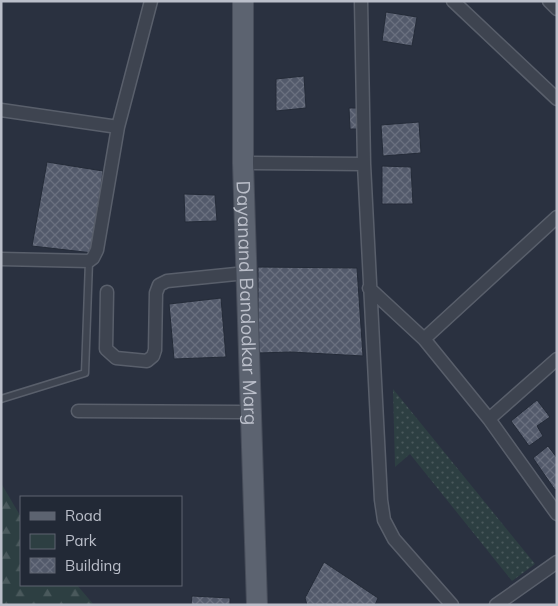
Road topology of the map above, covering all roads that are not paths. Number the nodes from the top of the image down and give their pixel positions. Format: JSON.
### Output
{"nodes":[{"id":1,"x":151,"y":1,"type":"edge"},
{"id":2,"x":231,"y":1,"type":"edge"},
{"id":3,"x":243,"y":1,"type":"edge"},
{"id":4,"x":362,"y":1,"type":"edge"},
{"id":5,"x":453,"y":1,"type":"edge"},
{"id":6,"x":549,"y":1,"type":"edge"},
{"id":7,"x":557,"y":9,"type":"edge"},
{"id":8,"x":557,"y":99,"type":"edge"},
{"id":9,"x":1,"y":110,"type":"edge"},
{"id":10,"x":118,"y":127,"type":"junction"},
{"id":11,"x":243,"y":163,"type":"junction"},
{"id":12,"x":364,"y":164,"type":"junction"},
{"id":13,"x":557,"y":217,"type":"edge"},
{"id":14,"x":1,"y":259,"type":"edge"},
{"id":15,"x":89,"y":260,"type":"junction"},
{"id":16,"x":236,"y":274,"type":"junction"},
{"id":17,"x":369,"y":288,"type":"junction"},
{"id":18,"x":107,"y":292,"type":"dead end"},
{"id":19,"x":424,"y":339,"type":"junction"},
{"id":20,"x":557,"y":359,"type":"edge"},
{"id":21,"x":1,"y":399,"type":"edge"},
{"id":22,"x":78,"y":410,"type":"dead end"},
{"id":23,"x":239,"y":412,"type":"junction"},
{"id":24,"x":489,"y":420,"type":"junction"},
{"id":25,"x":557,"y":514,"type":"edge"},
{"id":26,"x":556,"y":564,"type":"edge"},
{"id":27,"x":246,"y":605,"type":"edge"},
{"id":28,"x":257,"y":605,"type":"edge"},
{"id":29,"x":452,"y":605,"type":"edge"},
{"id":30,"x":496,"y":605,"type":"edge"}],
"edges":[{"from":1,"to":10,"type":"street"},
{"from":2,"to":16,"type":"main road","name":"Dayanand Bandodkar Marg"},
{"from":3,"to":11,"type":"main road","name":"Dayanand Bandodkar Marg"},
{"from":4,"to":12,"type":"street"},
{"from":5,"to":8,"type":"street"},
{"from":6,"to":7,"type":"street"},
{"from":9,"to":10,"type":"street"},
{"from":10,"to":15,"type":"street"},
{"from":11,"to":12,"type":"street"},
{"from":11,"to":28,"type":"main road","name":"Dayanand Bandodkar Marg"},
{"from":12,"to":17,"type":"street"},
{"from":13,"to":19,"type":"street"},
{"from":14,"to":15,"type":"street"},
{"from":15,"to":21,"type":"lane"},
{"from":16,"to":18,"type":"street"},
{"from":16,"to":23,"type":"main road","name":"Dayanand Bandodkar Marg"},
{"from":17,"to":19,"type":"street"},
{"from":17,"to":29,"type":"street"},
{"from":19,"to":24,"type":"street"},
{"from":20,"to":24,"type":"street"},
{"from":22,"to":23,"type":"street"},
{"from":23,"to":27,"type":"main road","name":"Dayanand Bandodkar Marg"},
{"from":24,"to":25,"type":"street"},
{"from":26,"to":30,"type":"street"}]}
